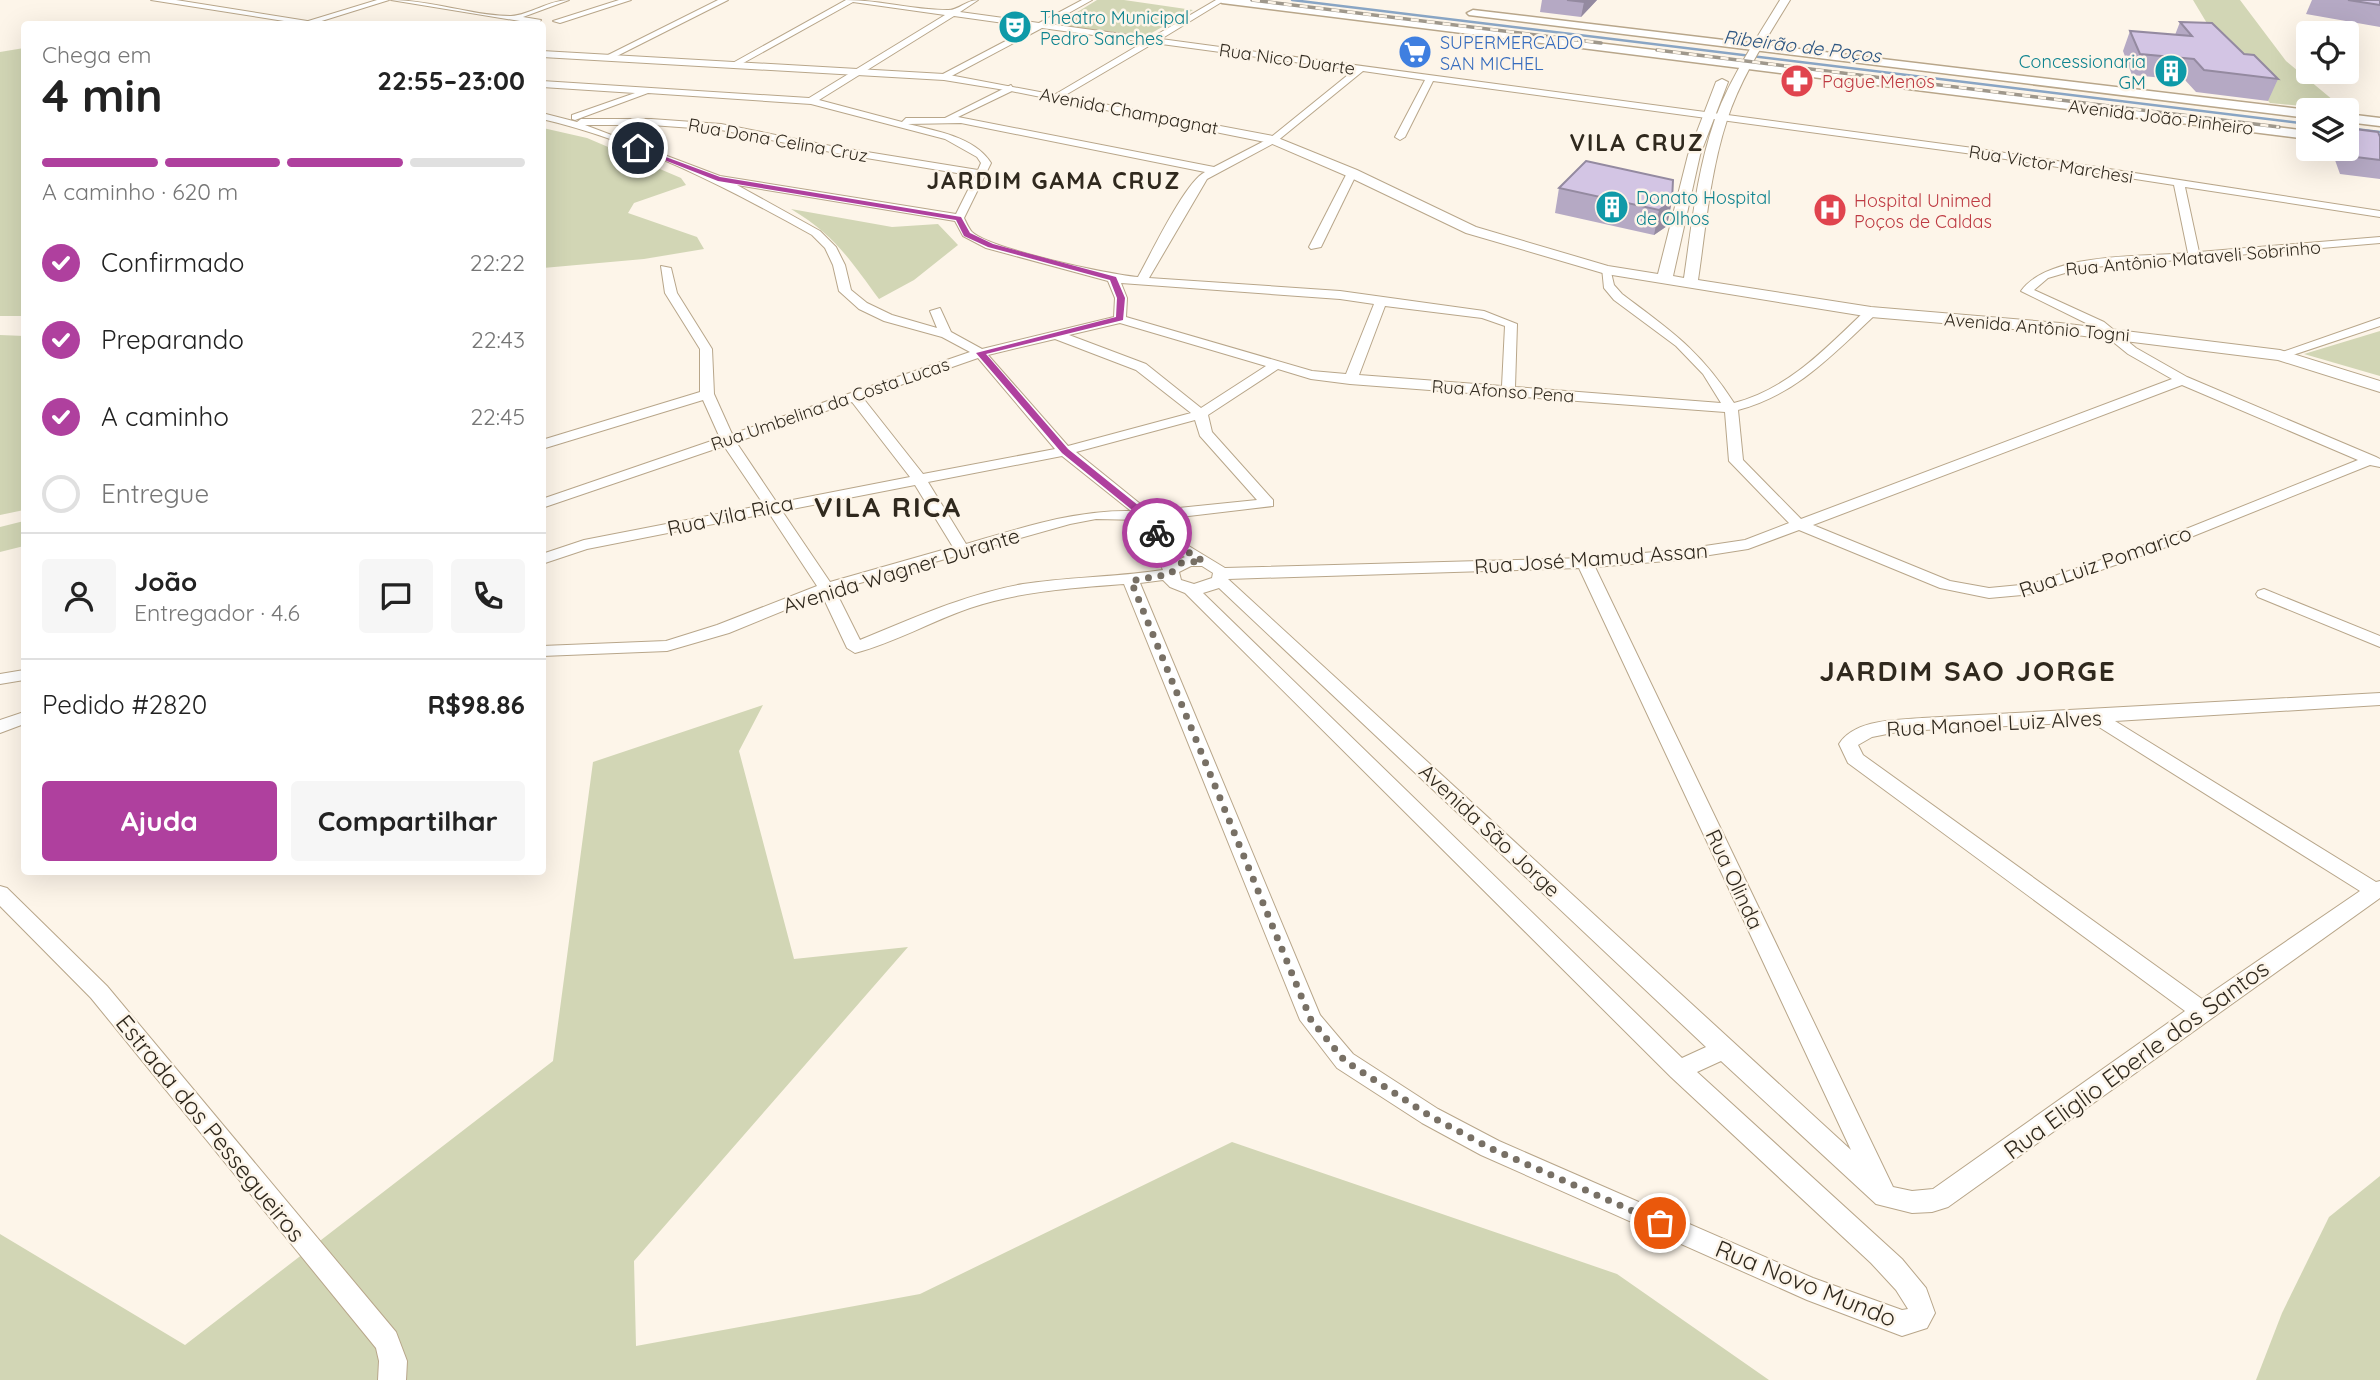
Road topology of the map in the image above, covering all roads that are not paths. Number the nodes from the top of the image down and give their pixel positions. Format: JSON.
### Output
{"nodes":[{"id":1,"x":156,"y":0,"type":"edge"},
{"id":2,"x":385,"y":0,"type":"edge"},
{"id":3,"x":396,"y":0,"type":"edge"},
{"id":4,"x":475,"y":0,"type":"edge"},
{"id":5,"x":565,"y":0,"type":"edge"},
{"id":6,"x":627,"y":0,"type":"edge"},
{"id":7,"x":724,"y":0,"type":"edge"},
{"id":8,"x":852,"y":0,"type":"edge"},
{"id":9,"x":974,"y":0,"type":"edge"},
{"id":10,"x":1088,"y":0,"type":"edge"},
{"id":11,"x":1222,"y":0,"type":"edge"},
{"id":12,"x":1785,"y":0,"type":"edge"},
{"id":13,"x":448,"y":9,"type":"junction"},
{"id":14,"x":1456,"y":11,"type":"dead end"},
{"id":15,"x":953,"y":14,"type":"junction"},
{"id":16,"x":513,"y":18,"type":"junction"},
{"id":17,"x":302,"y":21,"type":"edge"},
{"id":18,"x":312,"y":21,"type":"edge"},
{"id":19,"x":532,"y":21,"type":"edge"},
{"id":20,"x":557,"y":21,"type":"dead end"},
{"id":21,"x":1040,"y":25,"type":"junction"},
{"id":22,"x":1154,"y":41,"type":"junction"},
{"id":23,"x":546,"y":54,"type":"edge"},
{"id":24,"x":1751,"y":56,"type":"junction"},
{"id":25,"x":606,"y":58,"type":"junction"},
{"id":26,"x":1732,"y":64,"type":"junction"},
{"id":27,"x":733,"y":65,"type":"junction"},
{"id":28,"x":1361,"y":69,"type":"junction"},
{"id":29,"x":861,"y":73,"type":"junction"},
{"id":30,"x":944,"y":77,"type":"junction"},
{"id":31,"x":1430,"y":78,"type":"junction"},
{"id":32,"x":546,"y":84,"type":"edge"},
{"id":33,"x":1011,"y":88,"type":"junction"},
{"id":34,"x":652,"y":90,"type":"junction"},
{"id":35,"x":1057,"y":97,"type":"junction"},
{"id":36,"x":811,"y":101,"type":"junction"},
{"id":37,"x":2296,"y":113,"type":"edge"},
{"id":38,"x":1705,"y":115,"type":"junction"},
{"id":39,"x":546,"y":117,"type":"edge"},
{"id":40,"x":1722,"y":117,"type":"junction"},
{"id":41,"x":949,"y":118,"type":"junction"},
{"id":42,"x":2359,"y":119,"type":"edge"},
{"id":43,"x":569,"y":122,"type":"junction"},
{"id":44,"x":892,"y":122,"type":"junction"},
{"id":45,"x":2380,"y":122,"type":"edge"},
{"id":46,"x":2296,"y":133,"type":"edge"},
{"id":47,"x":1400,"y":136,"type":"dead end"},
{"id":48,"x":1273,"y":140,"type":"junction"},
{"id":49,"x":1691,"y":162,"type":"junction"},
{"id":50,"x":1708,"y":164,"type":"junction"},
{"id":51,"x":1212,"y":170,"type":"junction"},
{"id":52,"x":1352,"y":173,"type":"junction"},
{"id":53,"x":983,"y":174,"type":"junction"},
{"id":54,"x":718,"y":179,"type":"junction"},
{"id":55,"x":2179,"y":184,"type":"junction"},
{"id":56,"x":1681,"y":214,"type":"junction"},
{"id":57,"x":2380,"y":214,"type":"edge"},
{"id":58,"x":1703,"y":217,"type":"junction"},
{"id":59,"x":959,"y":218,"type":"junction"},
{"id":60,"x":2380,"y":240,"type":"edge"},
{"id":61,"x":1315,"y":247,"type":"dead end"},
{"id":62,"x":2194,"y":257,"type":"junction"},
{"id":63,"x":665,"y":268,"type":"dead end"},
{"id":64,"x":1606,"y":270,"type":"junction"},
{"id":65,"x":1113,"y":279,"type":"junction"},
{"id":66,"x":1143,"y":279,"type":"junction"},
{"id":67,"x":1664,"y":281,"type":"junction"},
{"id":68,"x":1690,"y":285,"type":"junction"},
{"id":69,"x":1381,"y":302,"type":"junction"},
{"id":70,"x":936,"y":311,"type":"dead end"},
{"id":71,"x":1871,"y":312,"type":"junction"},
{"id":72,"x":1120,"y":319,"type":"junction"},
{"id":73,"x":2380,"y":322,"type":"edge"},
{"id":74,"x":2112,"y":333,"type":"junction"},
{"id":75,"x":946,"y":334,"type":"junction"},
{"id":76,"x":1056,"y":335,"type":"junction"},
{"id":77,"x":980,"y":353,"type":"junction"},
{"id":78,"x":2280,"y":355,"type":"junction"},
{"id":79,"x":1276,"y":365,"type":"junction"},
{"id":80,"x":1350,"y":380,"type":"junction"},
{"id":81,"x":2182,"y":380,"type":"junction"},
{"id":82,"x":2380,"y":387,"type":"edge"},
{"id":83,"x":1508,"y":391,"type":"junction"},
{"id":84,"x":707,"y":394,"type":"junction"},
{"id":85,"x":855,"y":397,"type":"junction"},
{"id":86,"x":1731,"y":408,"type":"junction"},
{"id":87,"x":1201,"y":414,"type":"junction"},
{"id":88,"x":727,"y":439,"type":"junction"},
{"id":89,"x":546,"y":444,"type":"edge"},
{"id":90,"x":1065,"y":451,"type":"junction"},
{"id":91,"x":2376,"y":462,"type":"edge"},
{"id":92,"x":918,"y":477,"type":"junction"},
{"id":93,"x":546,"y":503,"type":"edge"},
{"id":94,"x":774,"y":506,"type":"junction"},
{"id":95,"x":1149,"y":523,"type":"junction"},
{"id":96,"x":1798,"y":524,"type":"junction"},
{"id":97,"x":962,"y":549,"type":"junction"},
{"id":98,"x":546,"y":558,"type":"edge"},
{"id":99,"x":1203,"y":561,"type":"junction"},
{"id":100,"x":1585,"y":563,"type":"junction"},
{"id":101,"x":1171,"y":572,"type":"junction"},
{"id":102,"x":1221,"y":576,"type":"junction"},
{"id":103,"x":1131,"y":581,"type":"junction"},
{"id":104,"x":826,"y":588,"type":"junction"},
{"id":105,"x":1190,"y":589,"type":"junction"},
{"id":106,"x":2264,"y":594,"type":"dead end"},
{"id":107,"x":2376,"y":636,"type":"edge"},
{"id":108,"x":546,"y":651,"type":"edge"},
{"id":109,"x":21,"y":676,"type":"edge"},
{"id":110,"x":0,"y":679,"type":"edge"},
{"id":111,"x":2380,"y":699,"type":"edge"},
{"id":112,"x":2097,"y":718,"type":"junction"},
{"id":113,"x":21,"y":719,"type":"edge"},
{"id":114,"x":0,"y":727,"type":"edge"},
{"id":115,"x":2378,"y":890,"type":"edge"},
{"id":116,"x":0,"y":893,"type":"edge"},
{"id":117,"x":2200,"y":1010,"type":"junction"},
{"id":118,"x":1723,"y":1049,"type":"junction"},
{"id":119,"x":1679,"y":1070,"type":"junction"},
{"id":120,"x":1885,"y":1196,"type":"junction"},
{"id":121,"x":1880,"y":1255,"type":"joint"},
{"id":122,"x":392,"y":1380,"type":"edge"}],
"edges":[{"from":1,"to":17,"type":"street"},
{"from":2,"to":18,"type":"street"},
{"from":3,"to":13,"type":"street"},
{"from":4,"to":13,"type":"street"},
{"from":5,"to":16,"type":"street"},
{"from":6,"to":20,"type":"street"},
{"from":7,"to":25,"type":"street"},
{"from":8,"to":15,"type":"street","name":"Rua Nico Duarte"},
{"from":8,"to":27,"type":"street"},
{"from":9,"to":15,"type":"street"},
{"from":10,"to":21,"type":"street"},
{"from":11,"to":22,"type":"street"},
{"from":11,"to":26,"type":"main road","name":"Avenida João Pinheiro"},
{"from":12,"to":24,"type":"street"},
{"from":13,"to":16,"type":"street"},
{"from":14,"to":24,"type":"main road","name":"Avenida João Pinheiro"},
{"from":15,"to":21,"type":"street","name":"Rua Nico Duarte"},
{"from":15,"to":29,"type":"street"},
{"from":16,"to":19,"type":"street"},
{"from":21,"to":22,"type":"street","name":"Rua Nico Duarte"},
{"from":21,"to":30,"type":"street"},
{"from":22,"to":28,"type":"street","name":"Rua Nico Duarte"},
{"from":22,"to":35,"type":"street"},
{"from":23,"to":25,"type":"street","name":"Avenida Champagnat"},
{"from":24,"to":26,"type":"main road","name":"Avenida João Pinheiro"},
{"from":24,"to":37,"type":"main road","name":"Avenida João Pinheiro"},
{"from":24,"to":40,"type":"street"},
{"from":24,"to":46,"type":"main road","name":"Avenida João Pinheiro"},
{"from":25,"to":27,"type":"street","name":"Avenida Champagnat"},
{"from":26,"to":38,"type":"street"},
{"from":27,"to":29,"type":"street","name":"Avenida Champagnat"},
{"from":28,"to":31,"type":"street","name":"Rua Nico Duarte"},
{"from":28,"to":48,"type":"street"},
{"from":29,"to":30,"type":"street","name":"Avenida Champagnat"},
{"from":29,"to":36,"type":"street"},
{"from":30,"to":33,"type":"street","name":"Avenida Champagnat"},
{"from":31,"to":38,"type":"street","name":"Rua Nico Duarte"},
{"from":31,"to":47,"type":"street"},
{"from":32,"to":34,"type":"street"},
{"from":33,"to":35,"type":"street","name":"Avenida Champagnat"},
{"from":33,"to":41,"type":"street"},
{"from":34,"to":36,"type":"street"},
{"from":34,"to":43,"type":"street"},
{"from":35,"to":48,"type":"street","name":"Avenida Champagnat"},
{"from":36,"to":44,"type":"street"},
{"from":38,"to":40,"type":"street","name":"Rua Nico Duarte"},
{"from":38,"to":49,"type":"street"},
{"from":39,"to":43,"type":"street"},
{"from":40,"to":50,"type":"street"},
{"from":40,"to":55,"type":"street","name":"Rua Victor Marchesi"},
{"from":41,"to":44,"type":"street"},
{"from":41,"to":51,"type":"street"},
{"from":42,"to":45,"type":"main road"},
{"from":43,"to":53,"type":"street","name":"Rua Dona Celina Cruz"},
{"from":43,"to":54,"type":"street"},
{"from":44,"to":53,"type":"street"},
{"from":48,"to":51,"type":"street"},
{"from":48,"to":52,"type":"street","name":"Avenida Champagnat"},
{"from":49,"to":50,"type":"street"},
{"from":49,"to":56,"type":"street"},
{"from":50,"to":58,"type":"street"},
{"from":51,"to":66,"type":"street"},
{"from":52,"to":61,"type":"street"},
{"from":52,"to":64,"type":"street","name":"Avenida Champagnat"},
{"from":53,"to":59,"type":"street"},
{"from":54,"to":59,"type":"street"},
{"from":54,"to":75,"type":"street"},
{"from":55,"to":57,"type":"street","name":"Rua Victor Marchesi"},
{"from":55,"to":62,"type":"street"},
{"from":56,"to":58,"type":"street"},
{"from":56,"to":67,"type":"street"},
{"from":58,"to":68,"type":"street"},
{"from":59,"to":65,"type":"street"},
{"from":60,"to":62,"type":"street","name":"Rua Antônio Mataveli Sobrinho"},
{"from":62,"to":74,"type":"street","name":"Rua Antônio Mataveli Sobrinho"},
{"from":63,"to":84,"type":"street"},
{"from":64,"to":67,"type":"street","name":"Avenida Champagnat"},
{"from":64,"to":86,"type":"street"},
{"from":65,"to":66,"type":"street"},
{"from":65,"to":72,"type":"street"},
{"from":66,"to":69,"type":"street"},
{"from":67,"to":68,"type":"street","name":"Avenida Champagnat"},
{"from":68,"to":71,"type":"street","name":"Avenida Antônio Togni"},
{"from":69,"to":80,"type":"street"},
{"from":69,"to":83,"type":"street"},
{"from":70,"to":75,"type":"street"},
{"from":71,"to":74,"type":"street","name":"Avenida Antônio Togni"},
{"from":71,"to":86,"type":"street","name":"Rua Afonso Pena"},
{"from":72,"to":76,"type":"street","name":"Rua Umbelina da Costa Lucas"},
{"from":72,"to":79,"type":"street","name":"Rua Afonso Pena"},
{"from":73,"to":78,"type":"street"},
{"from":74,"to":78,"type":"street","name":"Avenida Antônio Togni"},
{"from":74,"to":81,"type":"street"},
{"from":75,"to":77,"type":"street"},
{"from":76,"to":77,"type":"street","name":"Rua Umbelina da Costa Lucas"},
{"from":76,"to":87,"type":"street"},
{"from":77,"to":85,"type":"street","name":"Rua Umbelina da Costa Lucas"},
{"from":77,"to":90,"type":"street"},
{"from":78,"to":82,"type":"street","name":"Avenida Antônio Togni"},
{"from":79,"to":80,"type":"street","name":"Rua Afonso Pena"},
{"from":79,"to":87,"type":"street","name":"Rua Vila Rica"},
{"from":80,"to":83,"type":"street","name":"Rua Afonso Pena"},
{"from":81,"to":91,"type":"street"},
{"from":81,"to":96,"type":"street","name":"Rua José Mamud Assan"},
{"from":83,"to":86,"type":"street","name":"Rua Afonso Pena"},
{"from":84,"to":88,"type":"street"},
{"from":84,"to":89,"type":"street"},
{"from":85,"to":88,"type":"street","name":"Rua Umbelina da Costa Lucas"},
{"from":85,"to":92,"type":"street"},
{"from":86,"to":96,"type":"street"},
{"from":87,"to":90,"type":"street","name":"Rua Vila Rica"},
{"from":87,"to":95,"type":"street","name":"Avenida Wagner Durante"},
{"from":88,"to":93,"type":"street","name":"Rua Umbelina da Costa Lucas"},
{"from":88,"to":94,"type":"street"},
{"from":90,"to":92,"type":"street","name":"Rua Vila Rica"},
{"from":90,"to":95,"type":"street"},
{"from":91,"to":96,"type":"street","name":"Rua Luiz Pomarico"},
{"from":92,"to":94,"type":"street","name":"Rua Vila Rica"},
{"from":92,"to":97,"type":"street"},
{"from":94,"to":98,"type":"street","name":"Rua Vila Rica"},
{"from":94,"to":104,"type":"street"},
{"from":95,"to":97,"type":"street","name":"Avenida Wagner Durante"},
{"from":95,"to":99,"type":"street","name":"Avenida São Jorge"},
{"from":95,"to":101,"type":"street","name":"Avenida São Jorge"},
{"from":96,"to":100,"type":"street","name":"Rua José Mamud Assan"},
{"from":97,"to":104,"type":"street","name":"Avenida Wagner Durante"},
{"from":99,"to":101,"type":"street"},
{"from":99,"to":102,"type":"street","name":"Avenida São Jorge"},
{"from":100,"to":102,"type":"street","name":"Rua José Mamud Assan"},
{"from":100,"to":120,"type":"street","name":"Rua Olinda"},
{"from":101,"to":103,"type":"street"},
{"from":101,"to":105,"type":"street","name":"Avenida São Jorge"},
{"from":102,"to":105,"type":"street"},
{"from":102,"to":118,"type":"street","name":"Avenida São Jorge"},
{"from":103,"to":104,"type":"street"},
{"from":103,"to":121,"type":"street","name":"Rua Novo Mundo"},
{"from":104,"to":108,"type":"street","name":"Avenida Wagner Durante"},
{"from":105,"to":119,"type":"street","name":"Avenida São Jorge"},
{"from":106,"to":107,"type":"street"},
{"from":109,"to":110,"type":"street"},
{"from":111,"to":112,"type":"street","name":"Rua Manoel Luiz Alves"},
{"from":112,"to":115,"type":"street"},
{"from":112,"to":117,"type":"street","name":"Rua Manoel Luiz Alves"},
{"from":113,"to":114,"type":"street"},
{"from":115,"to":117,"type":"street","name":"Rua Eliglio Eberle dos Santos"},
{"from":116,"to":122,"type":"street","name":"Estrada dos Pessegueiros"},
{"from":117,"to":120,"type":"street","name":"Rua Eliglio Eberle dos Santos"},
{"from":118,"to":119,"type":"street"},
{"from":118,"to":120,"type":"street","name":"Avenida São Jorge"},
{"from":119,"to":121,"type":"street","name":"Avenida São Jorge"}]}
